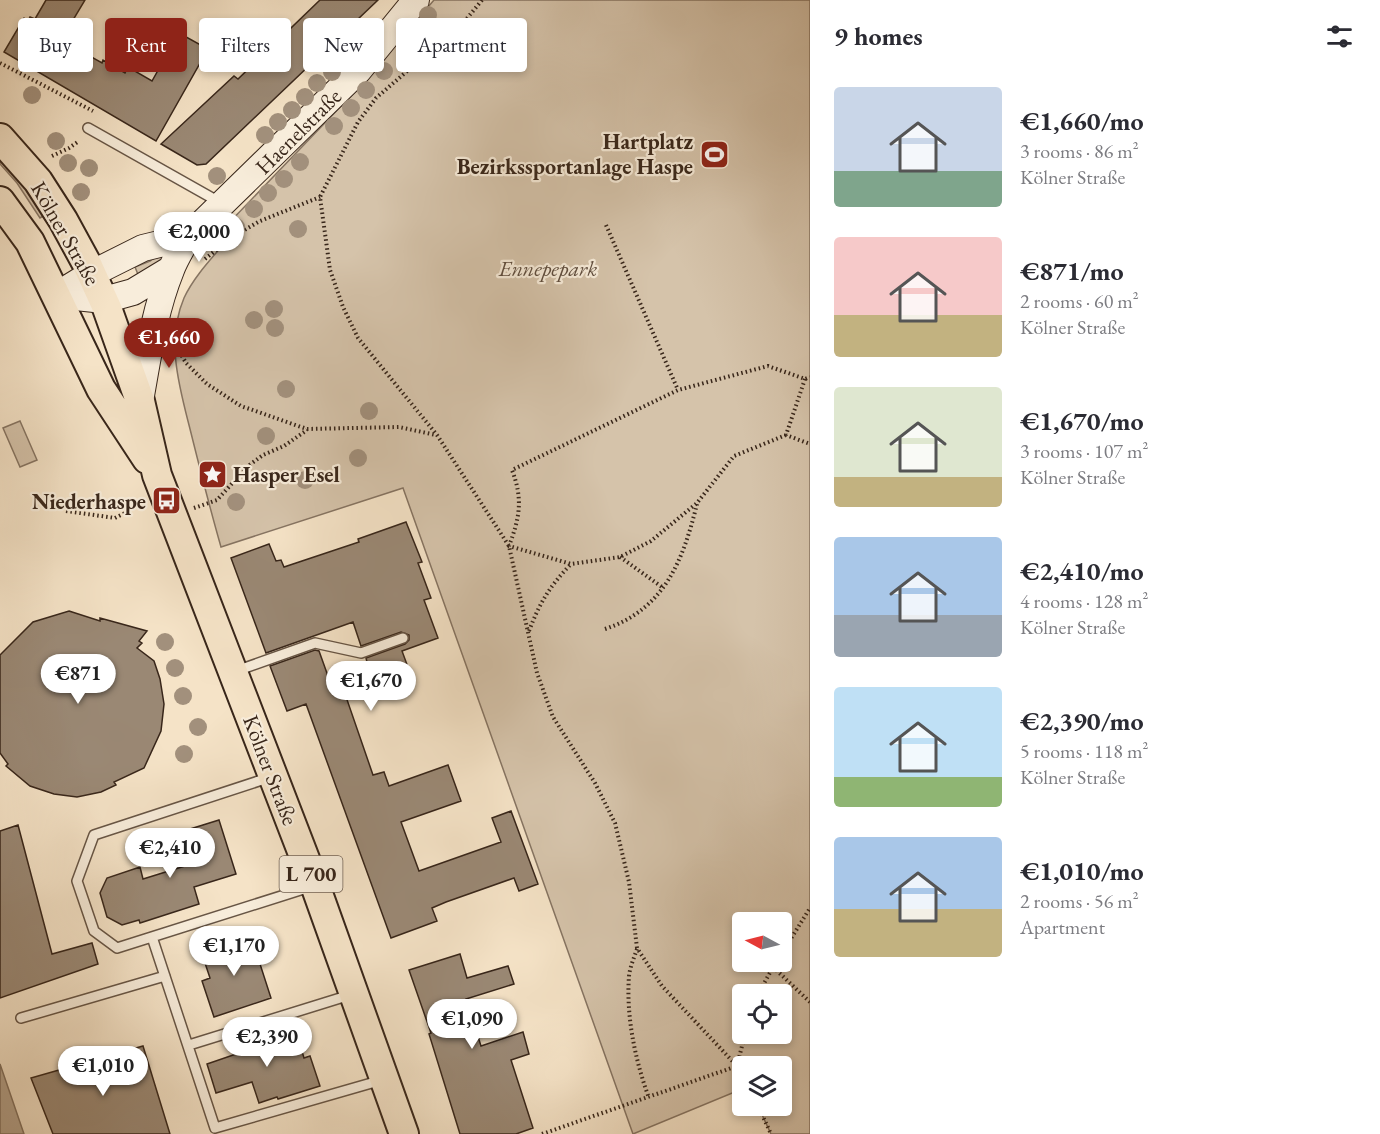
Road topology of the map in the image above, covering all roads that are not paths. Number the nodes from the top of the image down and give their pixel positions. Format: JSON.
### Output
{"nodes":[{"id":1,"x":416,"y":0,"type":"edge"},
{"id":2,"x":88,"y":128,"type":"road end"},
{"id":3,"x":0,"y":138,"type":"edge"},
{"id":4,"x":0,"y":201,"type":"edge"},
{"id":5,"x":223,"y":204,"type":"junction"},
{"id":6,"x":188,"y":237,"type":"junction"},
{"id":7,"x":171,"y":269,"type":"junction"},
{"id":8,"x":92,"y":274,"type":"junction"},
{"id":9,"x":57,"y":295,"type":"junction"},
{"id":10,"x":104,"y":300,"type":"junction"},
{"id":11,"x":141,"y":401,"type":"junction"},
{"id":12,"x":157,"y":475,"type":"junction"},
{"id":13,"x":403,"y":638,"type":"dead end"},
{"id":14,"x":234,"y":672,"type":"junction"},
{"id":15,"x":273,"y":777,"type":"junction"},
{"id":16,"x":315,"y":885,"type":"junction"},
{"id":17,"x":152,"y":937,"type":"junction"},
{"id":18,"x":165,"y":976,"type":"junction"},
{"id":19,"x":355,"y":994,"type":"junction"},
{"id":20,"x":21,"y":1018,"type":"dead end"},
{"id":21,"x":189,"y":1045,"type":"junction"},
{"id":22,"x":384,"y":1079,"type":"junction"},
{"id":23,"x":215,"y":1132,"type":"edge"},
{"id":24,"x":404,"y":1134,"type":"edge"}],
"edges":[{"from":1,"to":5,"type":"main road","name":"Haenelstraße"},
{"from":2,"to":5,"type":"lane"},
{"from":3,"to":8,"type":"main road","name":"Kölner Straße","number":"L 700"},
{"from":4,"to":9,"type":"main road","name":"Kölner Straße","number":"L 700"},
{"from":5,"to":6,"type":"main road","name":"Haenelstraße"},
{"from":6,"to":7,"type":"main road","name":"Haenelstraße"},
{"from":6,"to":8,"type":"main road","name":"Haenelstraße"},
{"from":7,"to":10,"type":"main road"},
{"from":7,"to":11,"type":"main road","number":"L 700"},
{"from":8,"to":9,"type":"main road","name":"Haenelstraße"},
{"from":8,"to":10,"type":"main road","name":"Kölner Straße","number":"L 700"},
{"from":9,"to":10,"type":"main road"},
{"from":9,"to":12,"type":"main road","name":"Kölner Straße","number":"L 700"},
{"from":10,"to":11,"type":"main road","name":"Kölner Straße","number":"L 700"},
{"from":11,"to":12,"type":"main road","name":"Kölner Straße","number":"L 700"},
{"from":12,"to":14,"type":"main road","name":"Kölner Straße","number":"L 700"},
{"from":13,"to":14,"type":"lane"},
{"from":14,"to":15,"type":"main road","name":"Kölner Straße","number":"L 700"},
{"from":15,"to":16,"type":"main road","name":"Kölner Straße","number":"L 700"},
{"from":15,"to":17,"type":"lane"},
{"from":16,"to":17,"type":"lane"},
{"from":16,"to":19,"type":"main road","name":"Kölner Straße","number":"L 700"},
{"from":17,"to":18,"type":"lane"},
{"from":18,"to":20,"type":"lane"},
{"from":18,"to":21,"type":"lane"},
{"from":19,"to":21,"type":"lane"},
{"from":19,"to":22,"type":"main road","name":"Kölner Straße","number":"L 700"},
{"from":21,"to":23,"type":"lane"},
{"from":22,"to":23,"type":"lane"},
{"from":22,"to":24,"type":"main road","name":"Kölner Straße","number":"L 700"}]}
